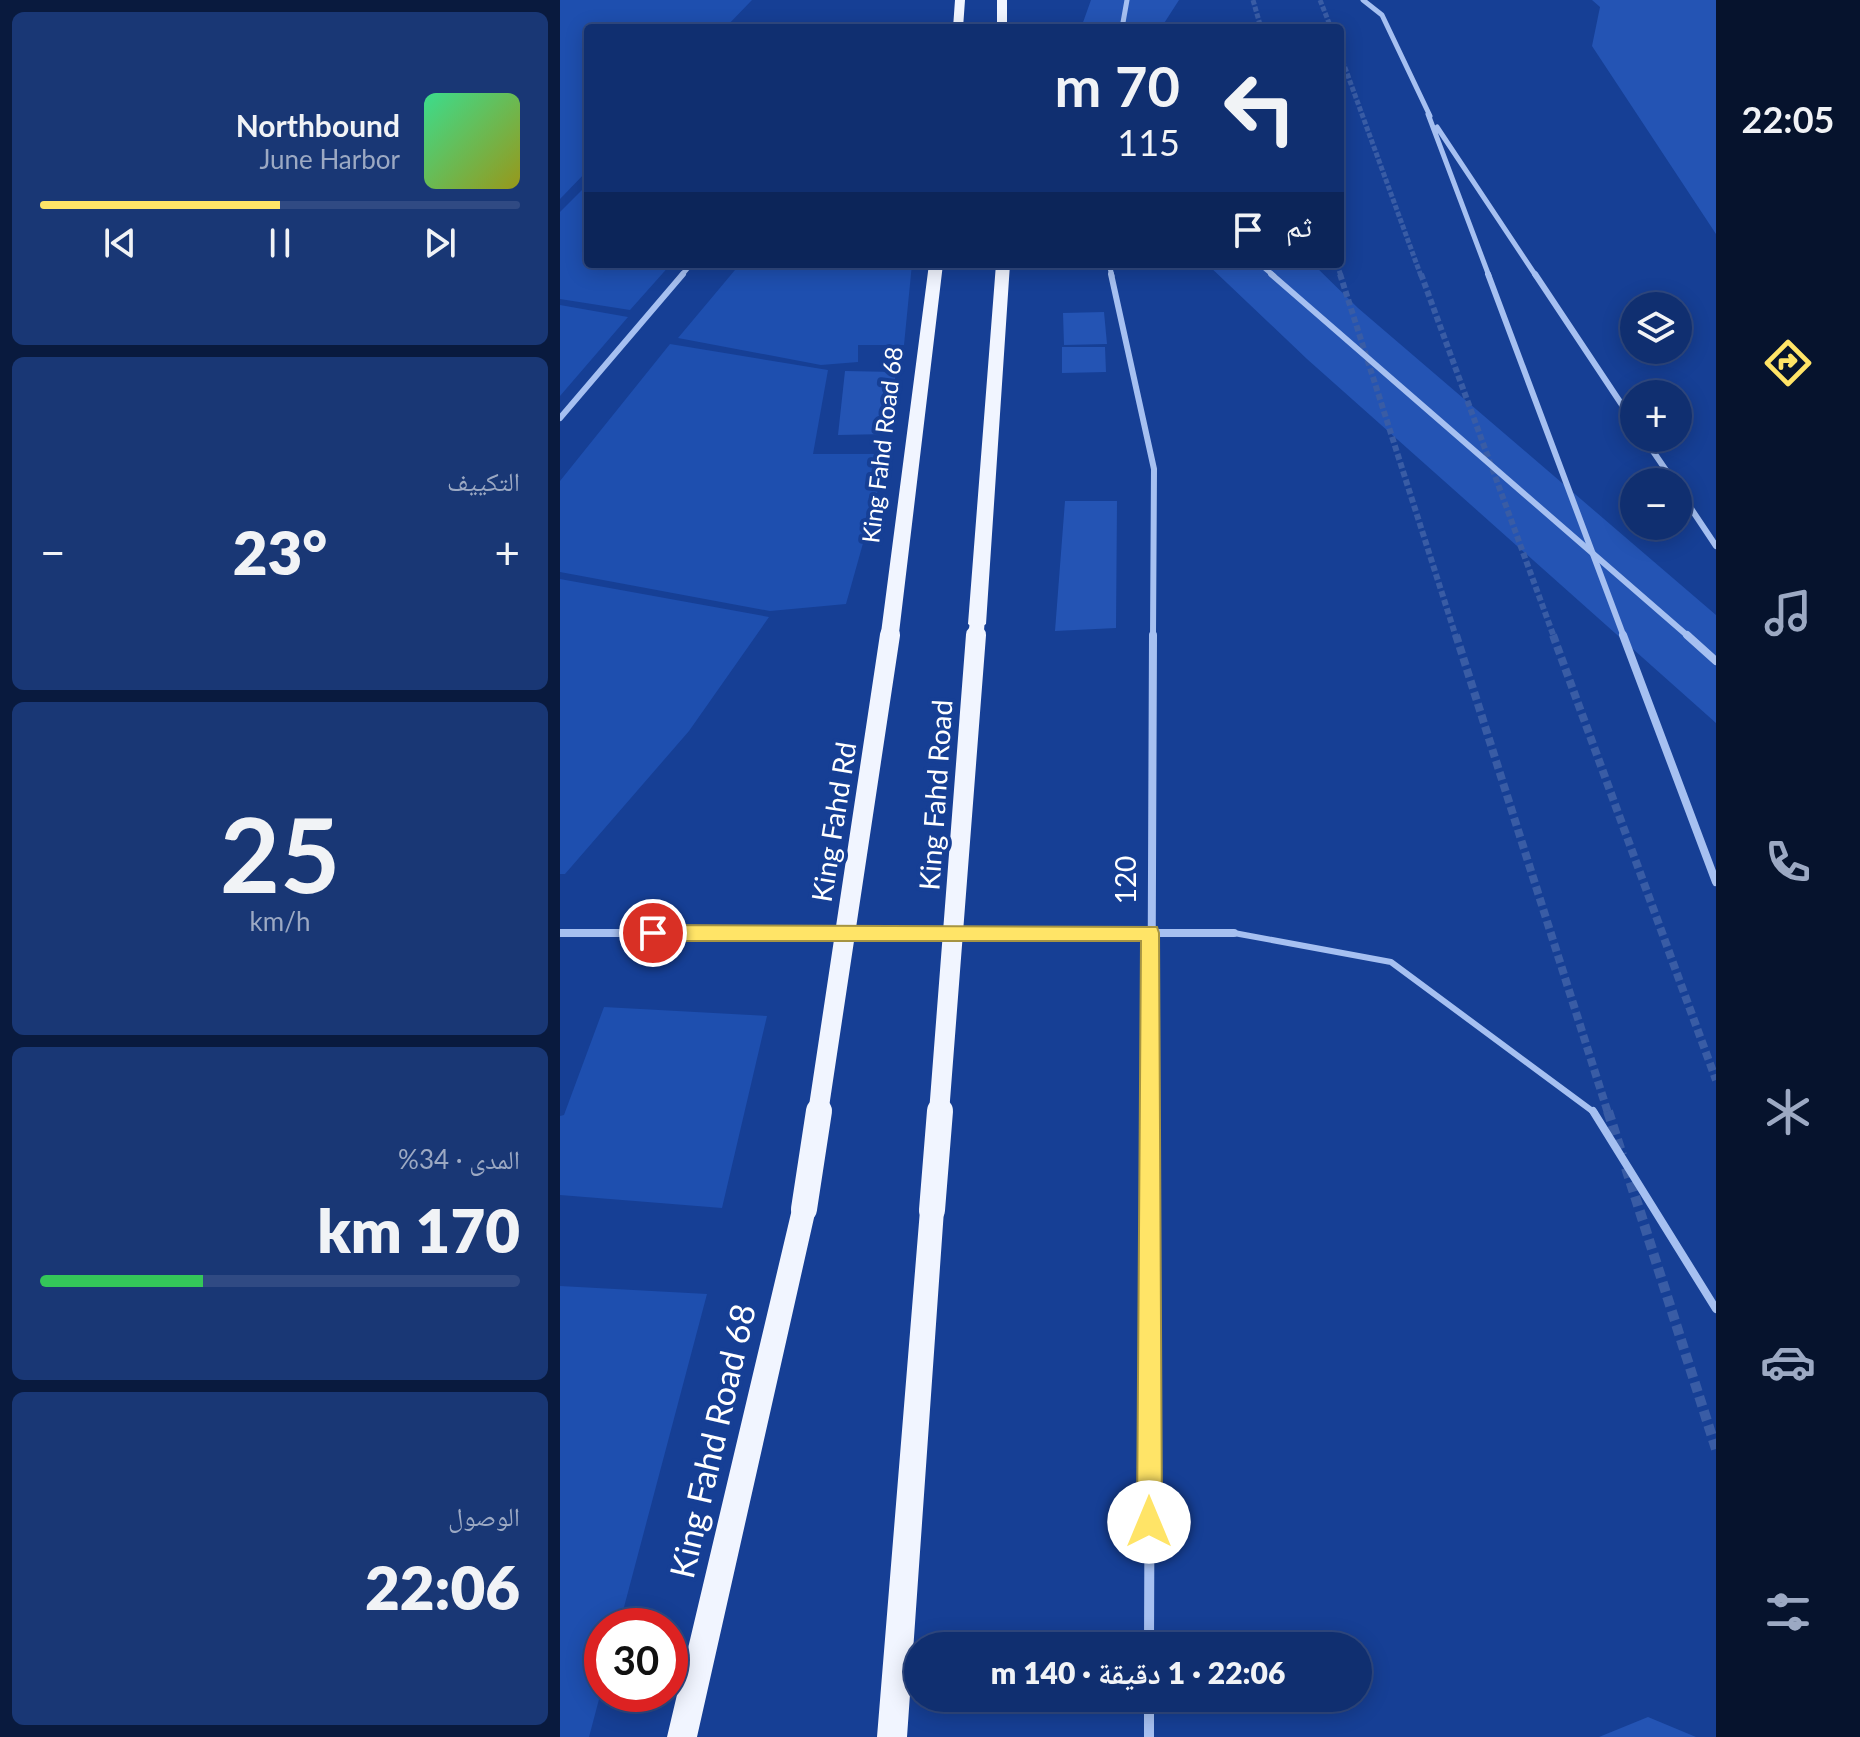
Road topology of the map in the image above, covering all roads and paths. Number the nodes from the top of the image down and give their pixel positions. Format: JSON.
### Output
{"nodes":[{"id":1,"x":960,"y":0,"type":"edge"},
{"id":2,"x":1002,"y":0,"type":"edge"},
{"id":3,"x":1127,"y":0,"type":"edge"},
{"id":4,"x":1363,"y":0,"type":"edge"},
{"id":5,"x":958,"y":24,"type":"edge"},
{"id":6,"x":1003,"y":24,"type":"edge"},
{"id":7,"x":1123,"y":24,"type":"edge"},
{"id":8,"x":1428,"y":114,"type":"junction"},
{"id":9,"x":688,"y":268,"type":"edge"},
{"id":10,"x":936,"y":268,"type":"edge"},
{"id":11,"x":1003,"y":268,"type":"edge"},
{"id":12,"x":1110,"y":268,"type":"edge"},
{"id":13,"x":1265,"y":268,"type":"edge"},
{"id":14,"x":1620,"y":402,"type":"edge"},
{"id":15,"x":560,"y":418,"type":"edge"},
{"id":16,"x":1692,"y":510,"type":"edge"},
{"id":17,"x":1716,"y":546,"type":"edge"},
{"id":18,"x":890,"y":633,"type":"joint"},
{"id":19,"x":1716,"y":661,"type":"edge"},
{"id":20,"x":1716,"y":882,"type":"edge"},
{"id":21,"x":560,"y":933,"type":"edge"},
{"id":22,"x":1150,"y":933,"type":"junction"},
{"id":23,"x":1234,"y":933,"type":"joint"},
{"id":24,"x":804,"y":1209,"type":"joint"},
{"id":25,"x":1716,"y":1309,"type":"edge"},
{"id":26,"x":1149,"y":1632,"type":"edge"},
{"id":27,"x":1149,"y":1712,"type":"edge"},
{"id":28,"x":682,"y":1737,"type":"edge"},
{"id":29,"x":892,"y":1737,"type":"edge"},
{"id":30,"x":1149,"y":1737,"type":"edge"}],
"edges":[{"from":1,"to":5,"type":"main road"},
{"from":2,"to":6,"type":"main road"},
{"from":3,"to":7,"type":"street"},
{"from":4,"to":8,"type":"street"},
{"from":8,"to":14,"type":"street"},
{"from":8,"to":20,"type":"street"},
{"from":9,"to":15,"type":"street"},
{"from":10,"to":18,"type":"main road","name":"King Fahd Road 68"},
{"from":11,"to":29,"type":"main road","name":"King Fahd Road","bridge":true},
{"from":12,"to":22,"type":"street","name":"120"},
{"from":13,"to":19,"type":"street","bridge":true},
{"from":16,"to":17,"type":"street"},
{"from":18,"to":24,"type":"main road","name":"King Fahd Rd","bridge":true},
{"from":21,"to":22,"type":"street"},
{"from":22,"to":23,"type":"street"},
{"from":22,"to":26,"type":"street","name":"120"},
{"from":23,"to":25,"type":"lane"},
{"from":24,"to":28,"type":"main road","name":"King Fahd Road 68"},
{"from":27,"to":30,"type":"street"}]}
